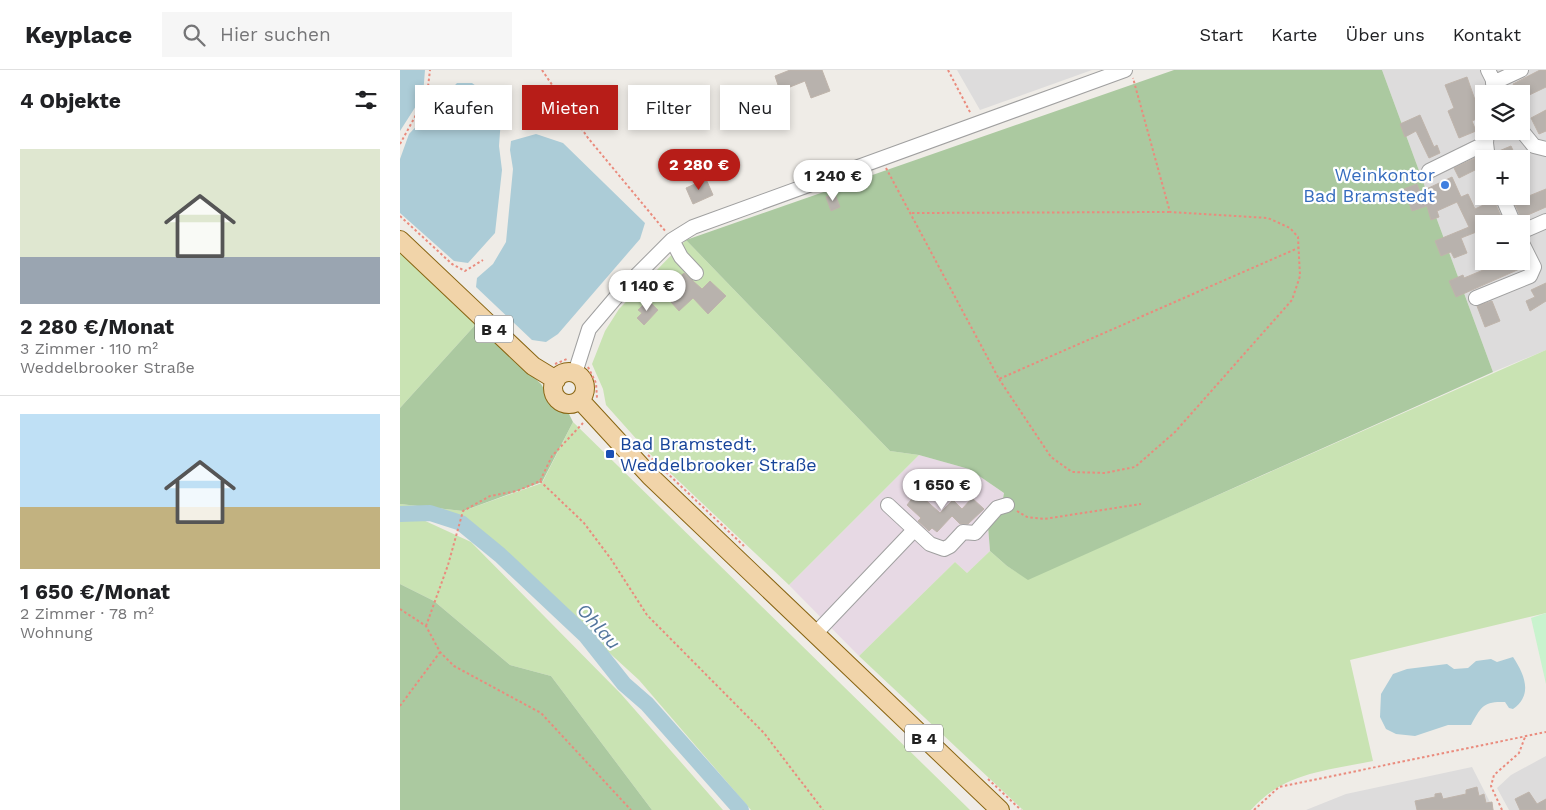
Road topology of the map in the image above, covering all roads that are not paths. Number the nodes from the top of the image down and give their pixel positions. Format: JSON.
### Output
{"nodes":[{"id":1,"x":1125,"y":70,"type":"edge"},
{"id":2,"x":1521,"y":70,"type":"edge"},
{"id":3,"x":1494,"y":85,"type":"edge"},
{"id":4,"x":1481,"y":140,"type":"edge"},
{"id":5,"x":1529,"y":140,"type":"edge"},
{"id":6,"x":1546,"y":149,"type":"edge"},
{"id":7,"x":1429,"y":171,"type":"dead end"},
{"id":8,"x":1546,"y":221,"type":"edge"},
{"id":9,"x":1530,"y":228,"type":"edge"},
{"id":10,"x":400,"y":240,"type":"edge"},
{"id":11,"x":672,"y":240,"type":"junction"},
{"id":12,"x":1530,"y":260,"type":"edge"},
{"id":13,"x":696,"y":273,"type":"dead end"},
{"id":14,"x":1476,"y":298,"type":"dead end"},
{"id":15,"x":575,"y":373,"type":"junction"},
{"id":16,"x":556,"y":380,"type":"junction"},
{"id":17,"x":580,"y":400,"type":"junction"},
{"id":18,"x":888,"y":505,"type":"dead end"},
{"id":19,"x":1007,"y":505,"type":"road end"},
{"id":20,"x":914,"y":530,"type":"junction"},
{"id":21,"x":815,"y":634,"type":"junction"},
{"id":22,"x":1000,"y":810,"type":"edge"}],
"edges":[{"from":1,"to":11,"type":"street"},
{"from":2,"to":3,"type":"street"},
{"from":4,"to":7,"type":"street"},
{"from":5,"to":6,"type":"street"},
{"from":8,"to":9,"type":"street"},
{"from":10,"to":16,"type":"main road","number":"B 4"},
{"from":11,"to":13,"type":"street"},
{"from":11,"to":15,"type":"street"},
{"from":12,"to":14,"type":"street"},
{"from":15,"to":16,"type":"main road"},
{"from":15,"to":17,"type":"main road"},
{"from":16,"to":17,"type":"main road"},
{"from":17,"to":21,"type":"main road","number":"B 4"},
{"from":18,"to":20,"type":"street"},
{"from":19,"to":20,"type":"street"},
{"from":20,"to":21,"type":"street"},
{"from":21,"to":22,"type":"main road","number":"B 4"}]}
